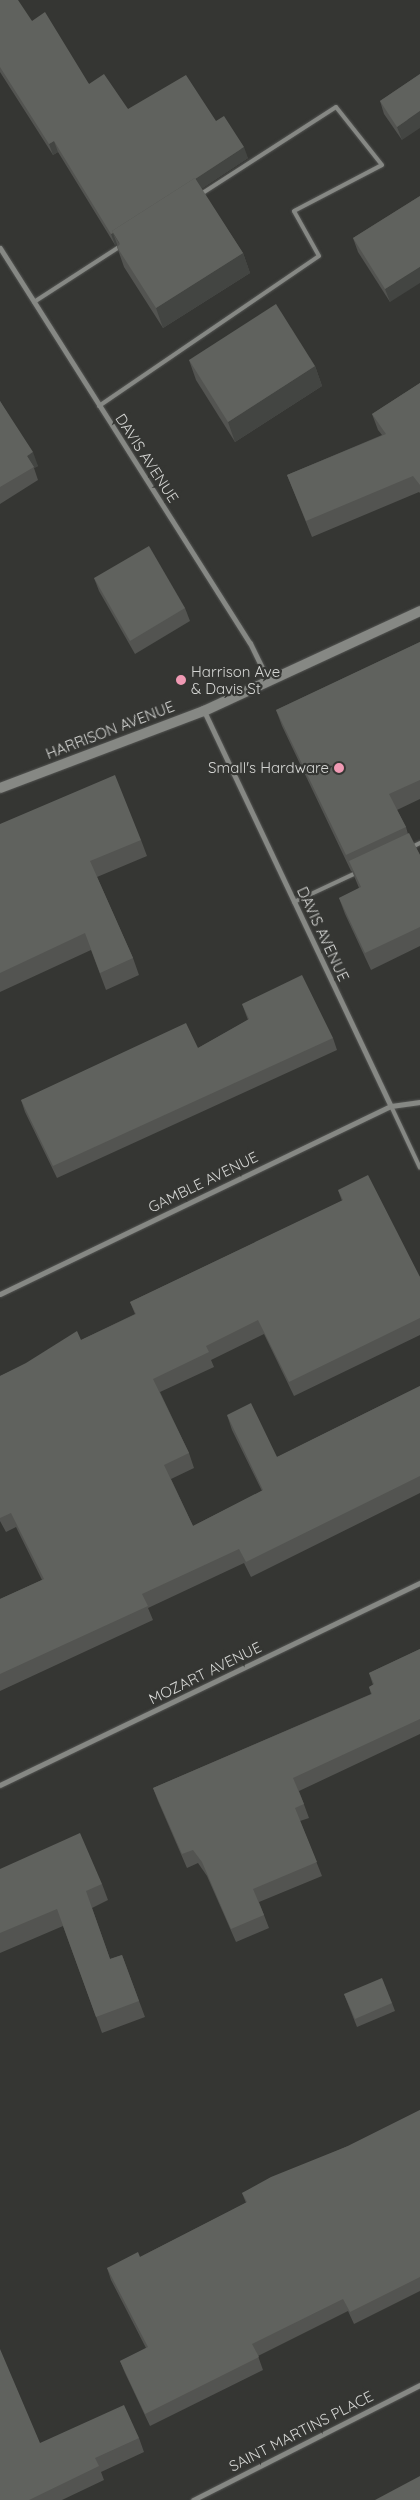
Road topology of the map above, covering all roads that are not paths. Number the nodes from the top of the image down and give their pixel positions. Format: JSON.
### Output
{"nodes":[{"id":1,"x":194,"y":199,"type":"edge"},
{"id":2,"x":126,"y":242,"type":"edge"},
{"id":3,"x":0,"y":248,"type":"edge"},
{"id":4,"x":34,"y":302,"type":"junction"},
{"id":5,"x":99,"y":406,"type":"junction"},
{"id":6,"x":420,"y":611,"type":"edge"},
{"id":7,"x":269,"y":683,"type":"junction"},
{"id":8,"x":204,"y":711,"type":"junction"},
{"id":9,"x":0,"y":788,"type":"edge"},
{"id":10,"x":420,"y":843,"type":"edge"},
{"id":11,"x":402,"y":852,"type":"edge"},
{"id":12,"x":366,"y":868,"type":"edge"},
{"id":13,"x":294,"y":902,"type":"junction"},
{"id":14,"x":420,"y":1102,"type":"edge"},
{"id":15,"x":391,"y":1106,"type":"junction"},
{"id":16,"x":420,"y":1168,"type":"edge"},
{"id":17,"x":0,"y":1294,"type":"edge"},
{"id":18,"x":420,"y":1583,"type":"edge"},
{"id":19,"x":0,"y":1785,"type":"edge"},
{"id":20,"x":420,"y":2385,"type":"edge"},
{"id":21,"x":192,"y":2500,"type":"edge"}],
"edges":[{"from":1,"to":5,"type":"lane"},
{"from":2,"to":4,"type":"lane"},
{"from":3,"to":4,"type":"street","name":"DAVIS AVENUE"},
{"from":4,"to":5,"type":"street","name":"DAVIS AVENUE"},
{"from":5,"to":7,"type":"street","name":"DAVIS AVENUE"},
{"from":6,"to":7,"type":"main road","name":"HARRISON AVENUE"},
{"from":7,"to":8,"type":"main road","name":"HARRISON AVENUE"},
{"from":8,"to":9,"type":"main road","name":"HARRISON AVENUE"},
{"from":8,"to":13,"type":"street","name":"DAVIS AVENUE"},
{"from":10,"to":11,"type":"lane"},
{"from":12,"to":13,"type":"lane"},
{"from":13,"to":15,"type":"street","name":"DAVIS AVENUE"},
{"from":14,"to":15,"type":"street","name":"GAMBLE AVENUE"},
{"from":15,"to":16,"type":"lane","name":"DAVIS AVENUE"},
{"from":15,"to":17,"type":"street","name":"GAMBLE AVENUE"},
{"from":18,"to":19,"type":"street","name":"MOZART AVENUE"},
{"from":20,"to":21,"type":"street","name":"SAINT MARTINS PLACE"}]}
